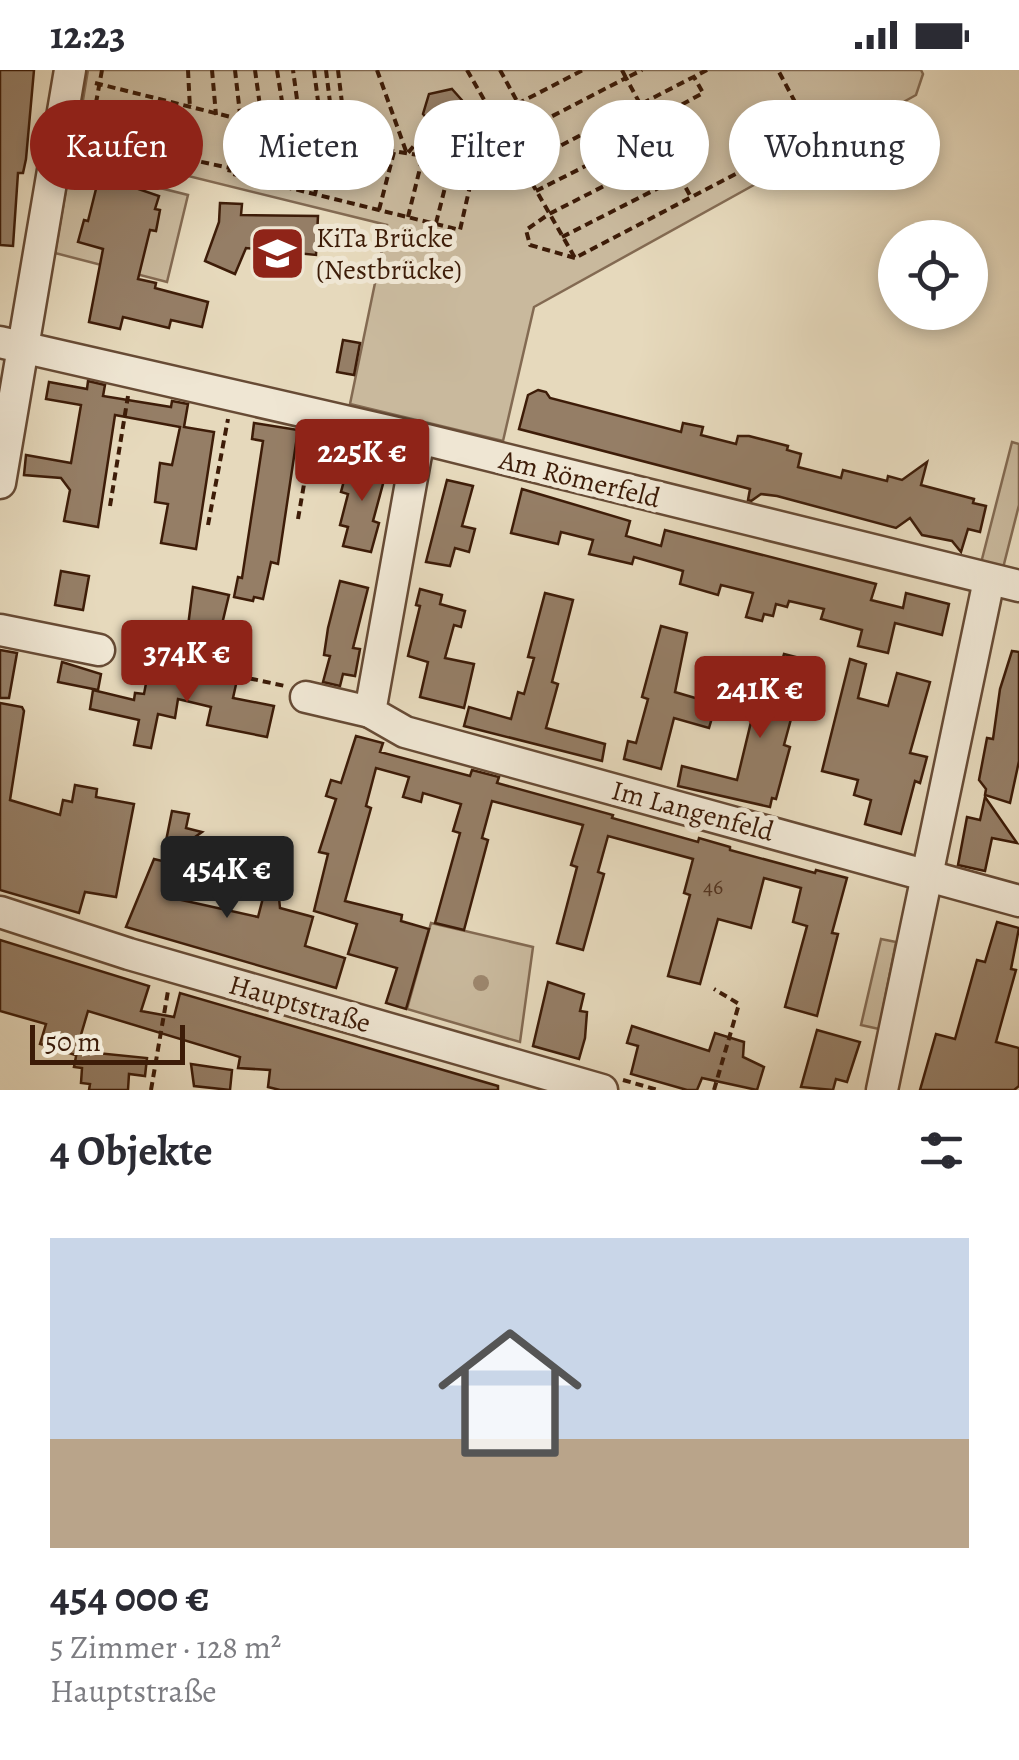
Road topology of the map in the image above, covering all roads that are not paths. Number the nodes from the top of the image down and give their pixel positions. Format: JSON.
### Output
{"nodes":[{"id":1,"x":70,"y":74,"type":"edge"},
{"id":2,"x":12,"y":344,"type":"edge"},
{"id":3,"x":419,"y":438,"type":"junction"},
{"id":4,"x":0,"y":483,"type":"edge"},
{"id":5,"x":1004,"y":583,"type":"edge"},
{"id":6,"x":0,"y":630,"type":"edge"},
{"id":7,"x":99,"y":650,"type":"road end"},
{"id":8,"x":306,"y":697,"type":"road end"},
{"id":9,"x":370,"y":712,"type":"junction"},
{"id":10,"x":925,"y":874,"type":"junction"},
{"id":11,"x":1019,"y":902,"type":"edge"},
{"id":12,"x":0,"y":912,"type":"edge"},
{"id":13,"x":602,"y":1090,"type":"edge"},
{"id":14,"x":882,"y":1090,"type":"edge"}],
"edges":[{"from":1,"to":2,"type":"street"},
{"from":2,"to":3,"type":"street","name":"Am Römerfeld"},
{"from":2,"to":4,"type":"street"},
{"from":3,"to":5,"type":"street","name":"Am Römerfeld"},
{"from":3,"to":9,"type":"street"},
{"from":5,"to":10,"type":"street"},
{"from":6,"to":7,"type":"street"},
{"from":8,"to":9,"type":"street","name":"Im Langenfeld"},
{"from":9,"to":10,"type":"street","name":"Im Langenfeld"},
{"from":10,"to":11,"type":"street","name":"Im Langenfeld"},
{"from":10,"to":14,"type":"street"},
{"from":12,"to":13,"type":"street","name":"Hauptstraße"}]}
